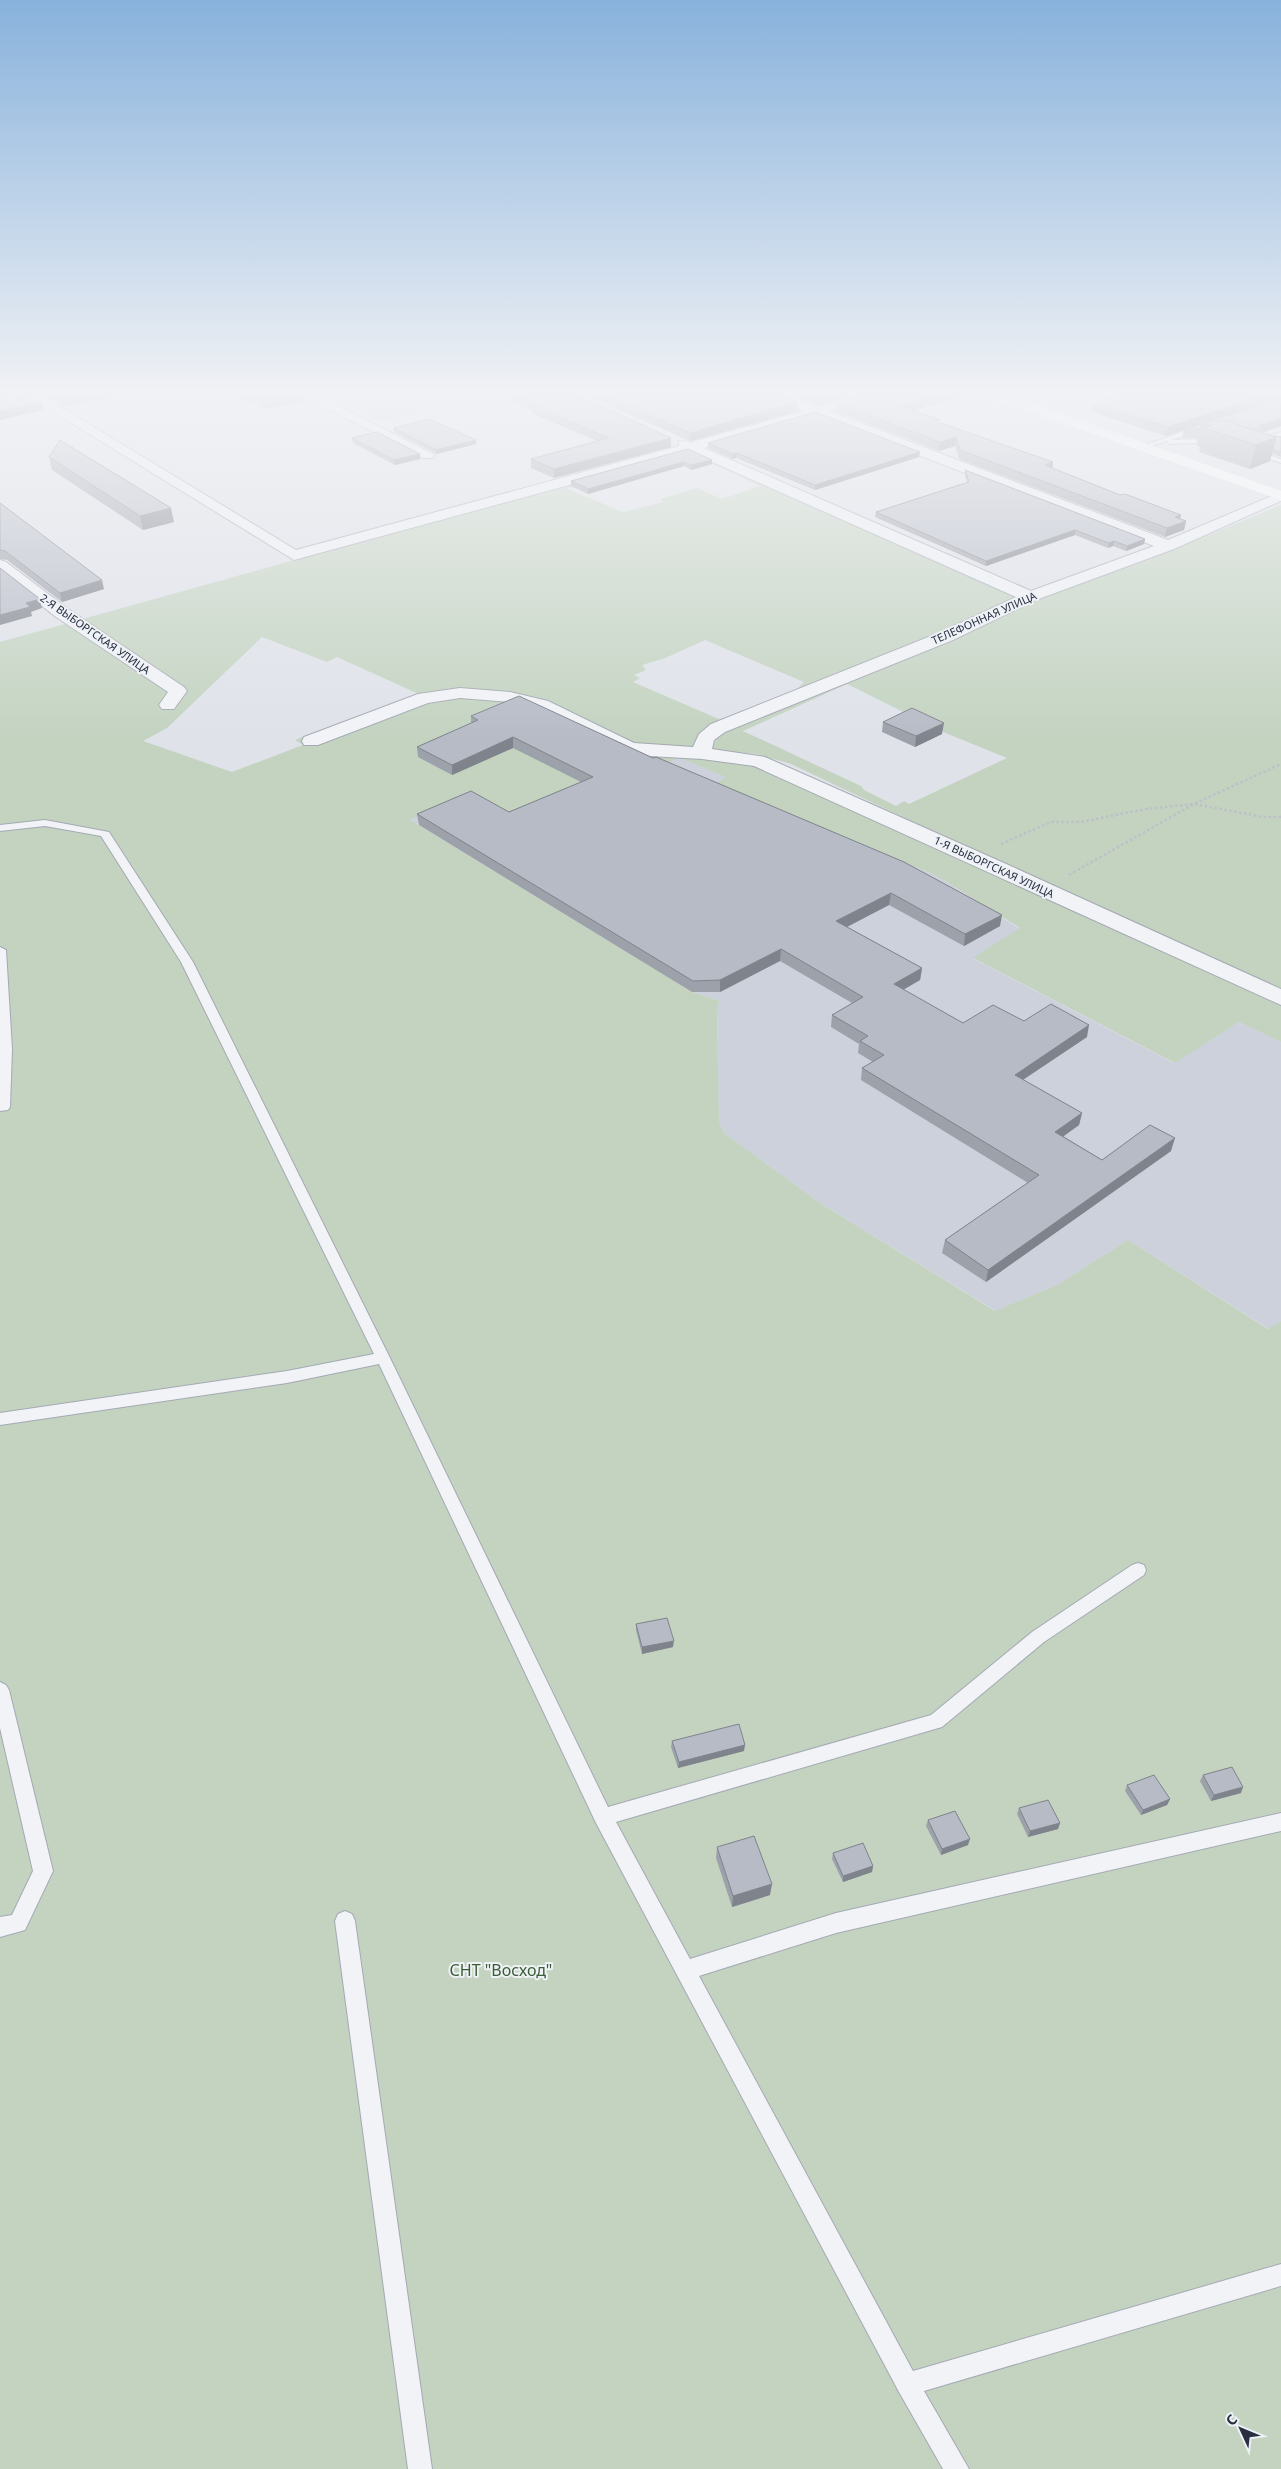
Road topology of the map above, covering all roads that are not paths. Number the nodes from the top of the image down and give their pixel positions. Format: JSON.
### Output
{"nodes":[{"id":1,"x":222,"y":510,"type":"edge"},
{"id":2,"x":459,"y":510,"type":"edge"},
{"id":3,"x":834,"y":510,"type":"edge"},
{"id":4,"x":1075,"y":510,"type":"edge"},
{"id":5,"x":1249,"y":510,"type":"edge"},
{"id":6,"x":1168,"y":546,"type":"junction"},
{"id":7,"x":0,"y":565,"type":"edge"},
{"id":8,"x":1030,"y":597,"type":"junction"},
{"id":9,"x":168,"y":705,"type":"dead end"},
{"id":10,"x":311,"y":741,"type":"dead end"},
{"id":11,"x":702,"y":753,"type":"junction"},
{"id":12,"x":0,"y":828,"type":"edge"},
{"id":13,"x":0,"y":950,"type":"edge"},
{"id":14,"x":1281,"y":998,"type":"edge"},
{"id":15,"x":0,"y":1107,"type":"edge"},
{"id":16,"x":383,"y":1358,"type":"junction"},
{"id":17,"x":0,"y":1419,"type":"edge"},
{"id":18,"x":1138,"y":1570,"type":"dead end"},
{"id":19,"x":0,"y":1690,"type":"edge"},
{"id":20,"x":603,"y":1817,"type":"junction"},
{"id":21,"x":1281,"y":1822,"type":"edge"},
{"id":22,"x":345,"y":1921,"type":"dead end"},
{"id":23,"x":0,"y":1927,"type":"edge"},
{"id":24,"x":685,"y":1970,"type":"junction"},
{"id":25,"x":1281,"y":2275,"type":"edge"},
{"id":26,"x":907,"y":2384,"type":"junction"},
{"id":27,"x":420,"y":2469,"type":"edge"},
{"id":28,"x":957,"y":2469,"type":"edge"}],
"edges":[{"from":1,"to":2,"type":"street"},
{"from":3,"to":8,"type":"street"},
{"from":4,"to":6,"type":"street"},
{"from":5,"to":6,"type":"street","name":"ТЕЛЕФОННАЯ УЛИЦА"},
{"from":6,"to":8,"type":"street","name":"ТЕЛЕФОННАЯ УЛИЦА"},
{"from":7,"to":9,"type":"street","name":"2-Я ВЫБОРГСКАЯ УЛИЦА"},
{"from":8,"to":11,"type":"street","name":"ТЕЛЕФОННАЯ УЛИЦА"},
{"from":10,"to":11,"type":"street","name":"1-Я ВЫБОРГСКАЯ УЛИЦА"},
{"from":11,"to":14,"type":"street","name":"1-Я ВЫБОРГСКАЯ УЛИЦА"},
{"from":12,"to":16,"type":"lane"},
{"from":13,"to":15,"type":"lane"},
{"from":16,"to":17,"type":"lane"},
{"from":16,"to":20,"type":"lane"},
{"from":18,"to":20,"type":"lane"},
{"from":19,"to":23,"type":"lane"},
{"from":20,"to":24,"type":"lane"},
{"from":21,"to":24,"type":"lane"},
{"from":22,"to":27,"type":"lane"},
{"from":24,"to":26,"type":"lane"},
{"from":25,"to":26,"type":"lane"},
{"from":26,"to":28,"type":"lane"}]}
